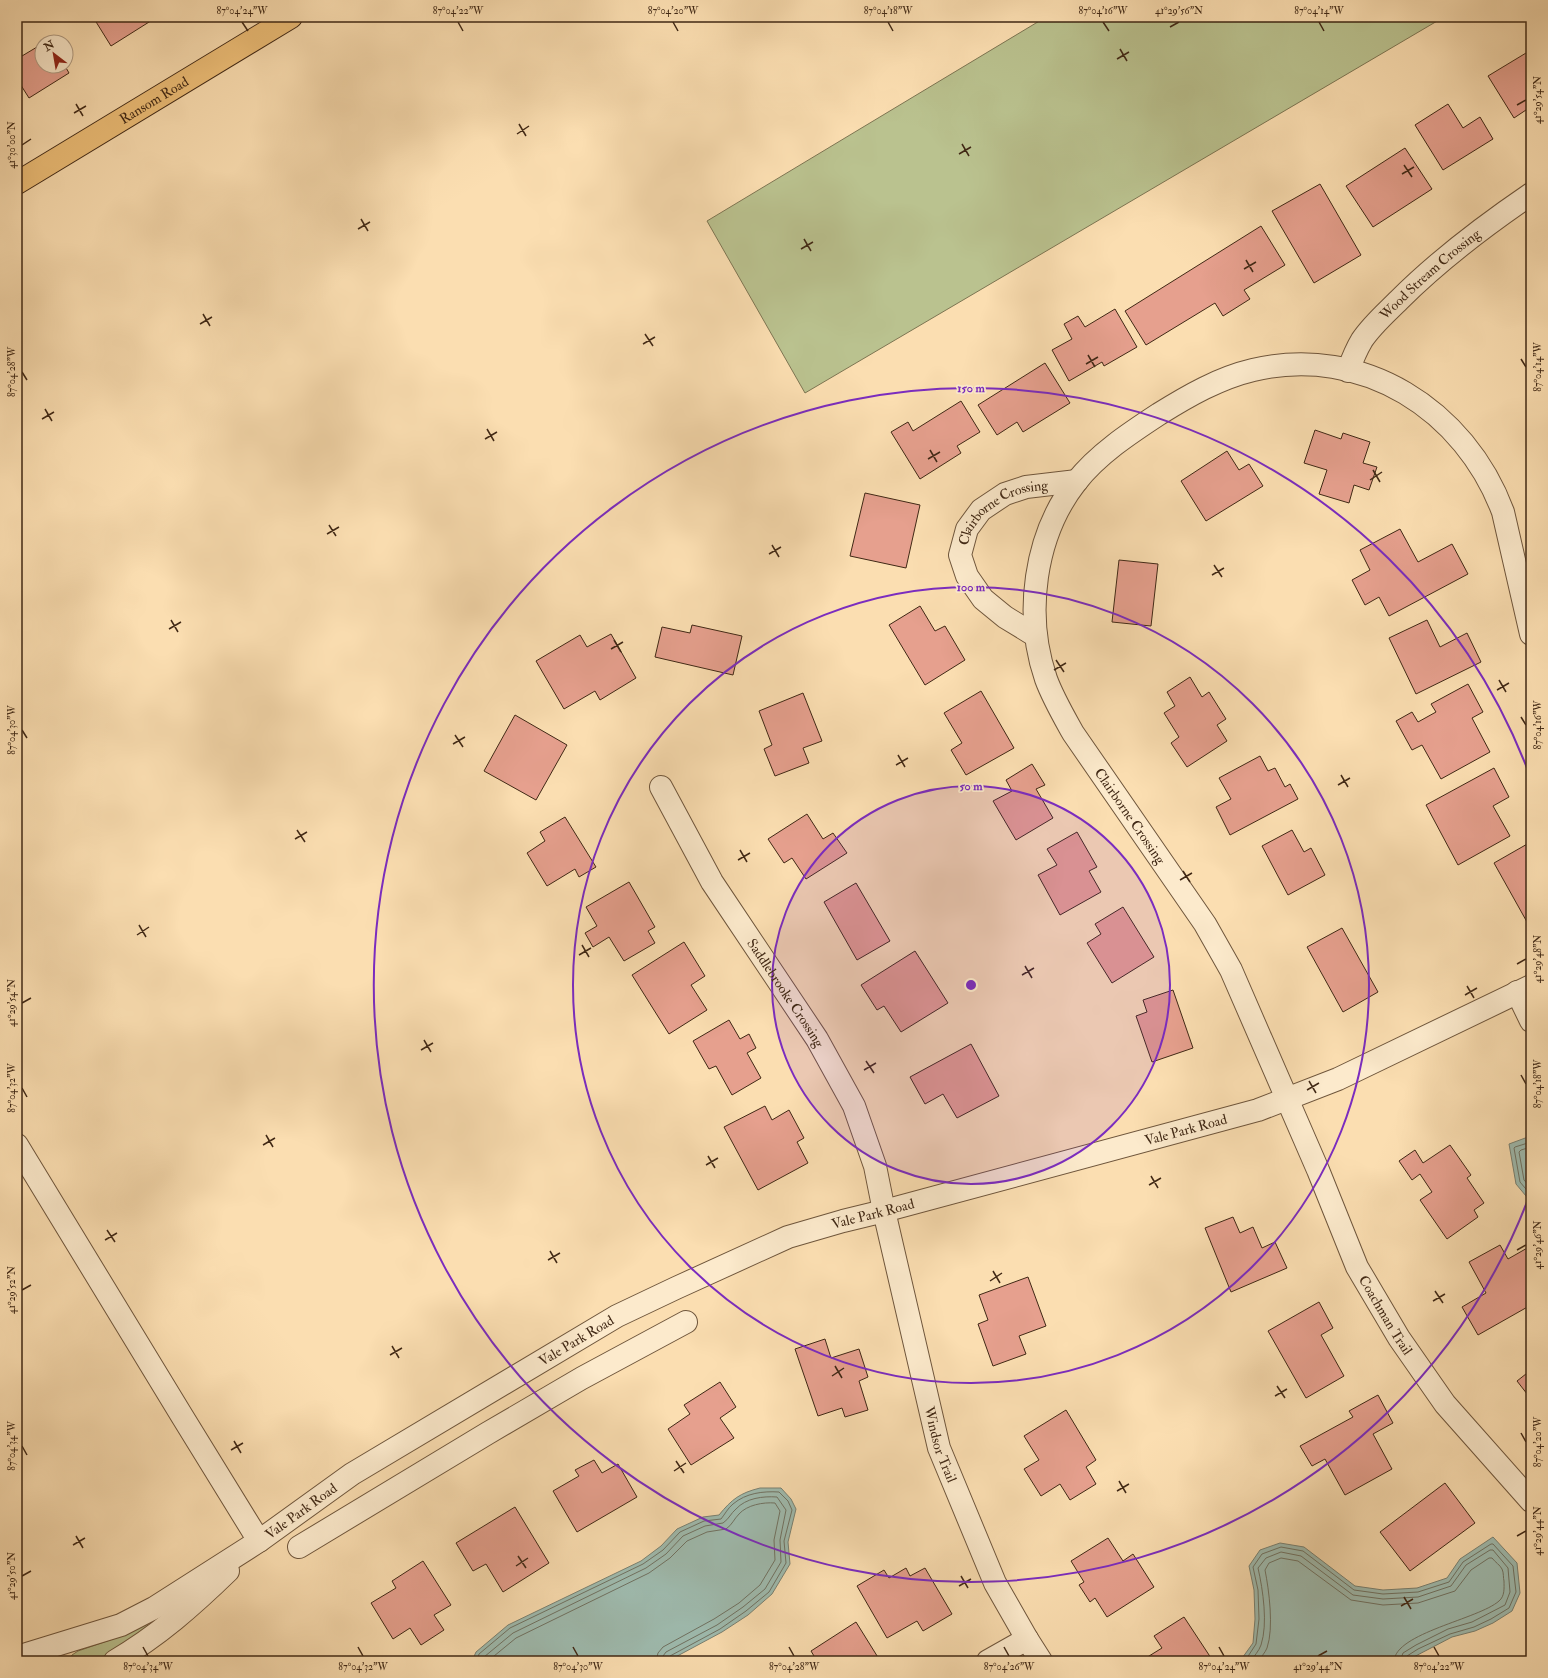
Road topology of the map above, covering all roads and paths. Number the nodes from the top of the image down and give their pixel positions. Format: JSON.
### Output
{"nodes":[{"id":1,"x":291,"y":17,"type":"edge"},
{"id":2,"x":17,"y":183,"type":"edge"},
{"id":3,"x":1531,"y":194,"type":"edge"},
{"id":4,"x":1348,"y":371,"type":"junction"},
{"id":5,"x":1077,"y":481,"type":"junction"},
{"id":6,"x":1531,"y":634,"type":"edge"},
{"id":7,"x":1036,"y":636,"type":"junction"},
{"id":8,"x":661,"y":787,"type":"dead end"},
{"id":9,"x":1524,"y":989,"type":"edge"},
{"id":10,"x":1531,"y":1021,"type":"edge"},
{"id":11,"x":1287,"y":1100,"type":"junction"},
{"id":12,"x":17,"y":1144,"type":"edge"},
{"id":13,"x":884,"y":1211,"type":"junction"},
{"id":14,"x":686,"y":1322,"type":"dead end"},
{"id":15,"x":469,"y":1404,"type":"junction"},
{"id":16,"x":488,"y":1433,"type":"junction"},
{"id":17,"x":1531,"y":1502,"type":"edge"},
{"id":18,"x":259,"y":1541,"type":"junction"},
{"id":19,"x":299,"y":1547,"type":"dead end"},
{"id":20,"x":1026,"y":1639,"type":"junction"},
{"id":21,"x":31,"y":1656,"type":"edge"},
{"id":22,"x":115,"y":1661,"type":"edge"},
{"id":23,"x":988,"y":1661,"type":"edge"},
{"id":24,"x":1041,"y":1661,"type":"edge"}],
"edges":[{"from":1,"to":2,"type":"main road","name":"Ransom Road"},
{"from":3,"to":4,"type":"street","name":"Wood Stream Crossing"},
{"from":4,"to":5,"type":"street","name":"Clairborne Crossing"},
{"from":4,"to":6,"type":"street","name":"Clairborne Crossing"},
{"from":5,"to":7,"type":"street","name":"Clairborne Crossing"},
{"from":5,"to":7,"type":"street","name":"Clairborne Crossing"},
{"from":7,"to":11,"type":"street","name":"Clairborne Crossing"},
{"from":8,"to":13,"type":"street","name":"Saddlebrooke Crossing"},
{"from":9,"to":10,"type":"street"},
{"from":9,"to":11,"type":"street","name":"Vale Park Road"},
{"from":11,"to":13,"type":"street","name":"Vale Park Road"},
{"from":11,"to":17,"type":"street","name":"Coachman Trail"},
{"from":12,"to":18,"type":"street"},
{"from":13,"to":15,"type":"street","name":"Vale Park Road"},
{"from":13,"to":20,"type":"street","name":"Windsor Trail"},
{"from":14,"to":16,"type":"street"},
{"from":15,"to":16,"type":"street"},
{"from":15,"to":18,"type":"street","name":"Vale Park Road"},
{"from":16,"to":19,"type":"street"},
{"from":18,"to":21,"type":"street","name":"Vale Park Road"},
{"from":18,"to":22,"type":"street","name":"Vale Park Road"},
{"from":20,"to":23,"type":"street"},
{"from":20,"to":24,"type":"street","name":"Windsor Trail"}]}
